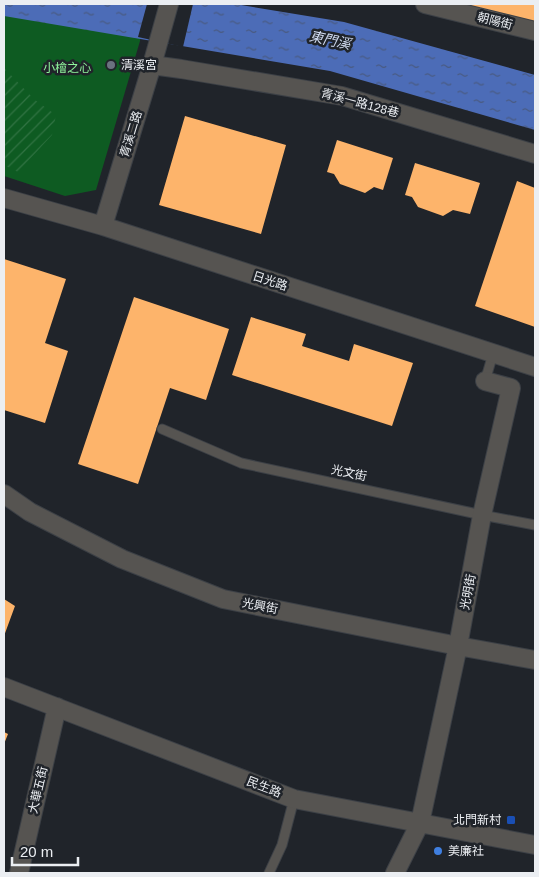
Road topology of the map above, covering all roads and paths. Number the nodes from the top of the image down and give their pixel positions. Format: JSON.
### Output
{"nodes":[{"id":1,"x":169,"y":4,"type":"edge"},
{"id":2,"x":425,"y":4,"type":"edge"},
{"id":3,"x":535,"y":31,"type":"edge"},
{"id":4,"x":152,"y":66,"type":"junction"},
{"id":5,"x":535,"y":154,"type":"edge"},
{"id":6,"x":4,"y":198,"type":"edge"},
{"id":7,"x":103,"y":226,"type":"junction"},
{"id":8,"x":493,"y":354,"type":"junction"},
{"id":9,"x":535,"y":367,"type":"edge"},
{"id":10,"x":485,"y":381,"type":"joint"},
{"id":11,"x":162,"y":429,"type":"dead end"},
{"id":12,"x":4,"y":494,"type":"edge"},
{"id":13,"x":482,"y":515,"type":"junction"},
{"id":14,"x":535,"y":524,"type":"edge"},
{"id":15,"x":458,"y":646,"type":"junction"},
{"id":16,"x":535,"y":660,"type":"edge"},
{"id":17,"x":4,"y":687,"type":"edge"},
{"id":18,"x":57,"y":707,"type":"junction"},
{"id":19,"x":294,"y":799,"type":"junction"},
{"id":20,"x":420,"y":823,"type":"junction"},
{"id":21,"x":535,"y":846,"type":"edge"},
{"id":22,"x":14,"y":868,"type":"edge"},
{"id":23,"x":269,"y":873,"type":"edge"},
{"id":24,"x":395,"y":873,"type":"edge"}],
"edges":[{"from":1,"to":4,"type":"street","name":"青溪二路"},
{"from":2,"to":3,"type":"street","name":"朝陽街"},
{"from":4,"to":5,"type":"street","name":"青溪一路128巷"},
{"from":4,"to":7,"type":"street","name":"青溪二路"},
{"from":6,"to":7,"type":"street","name":"日光路"},
{"from":7,"to":8,"type":"street","name":"日光路"},
{"from":8,"to":9,"type":"street","name":"日光路"},
{"from":8,"to":10,"type":"lane"},
{"from":10,"to":13,"type":"street","name":"光明街"},
{"from":11,"to":13,"type":"lane","name":"光文街"},
{"from":12,"to":15,"type":"street","name":"光興街"},
{"from":13,"to":14,"type":"lane","name":"光文街"},
{"from":13,"to":15,"type":"street","name":"光明街"},
{"from":15,"to":16,"type":"street","name":"光興街"},
{"from":15,"to":20,"type":"street","name":"光明街"},
{"from":17,"to":18,"type":"street","name":"民生路"},
{"from":18,"to":19,"type":"street","name":"民生路"},
{"from":18,"to":22,"type":"street","name":"大華五街"},
{"from":19,"to":20,"type":"street","name":"民生路"},
{"from":19,"to":23,"type":"lane"},
{"from":20,"to":21,"type":"street","name":"民生路"},
{"from":20,"to":24,"type":"street","name":"光明街"}]}
